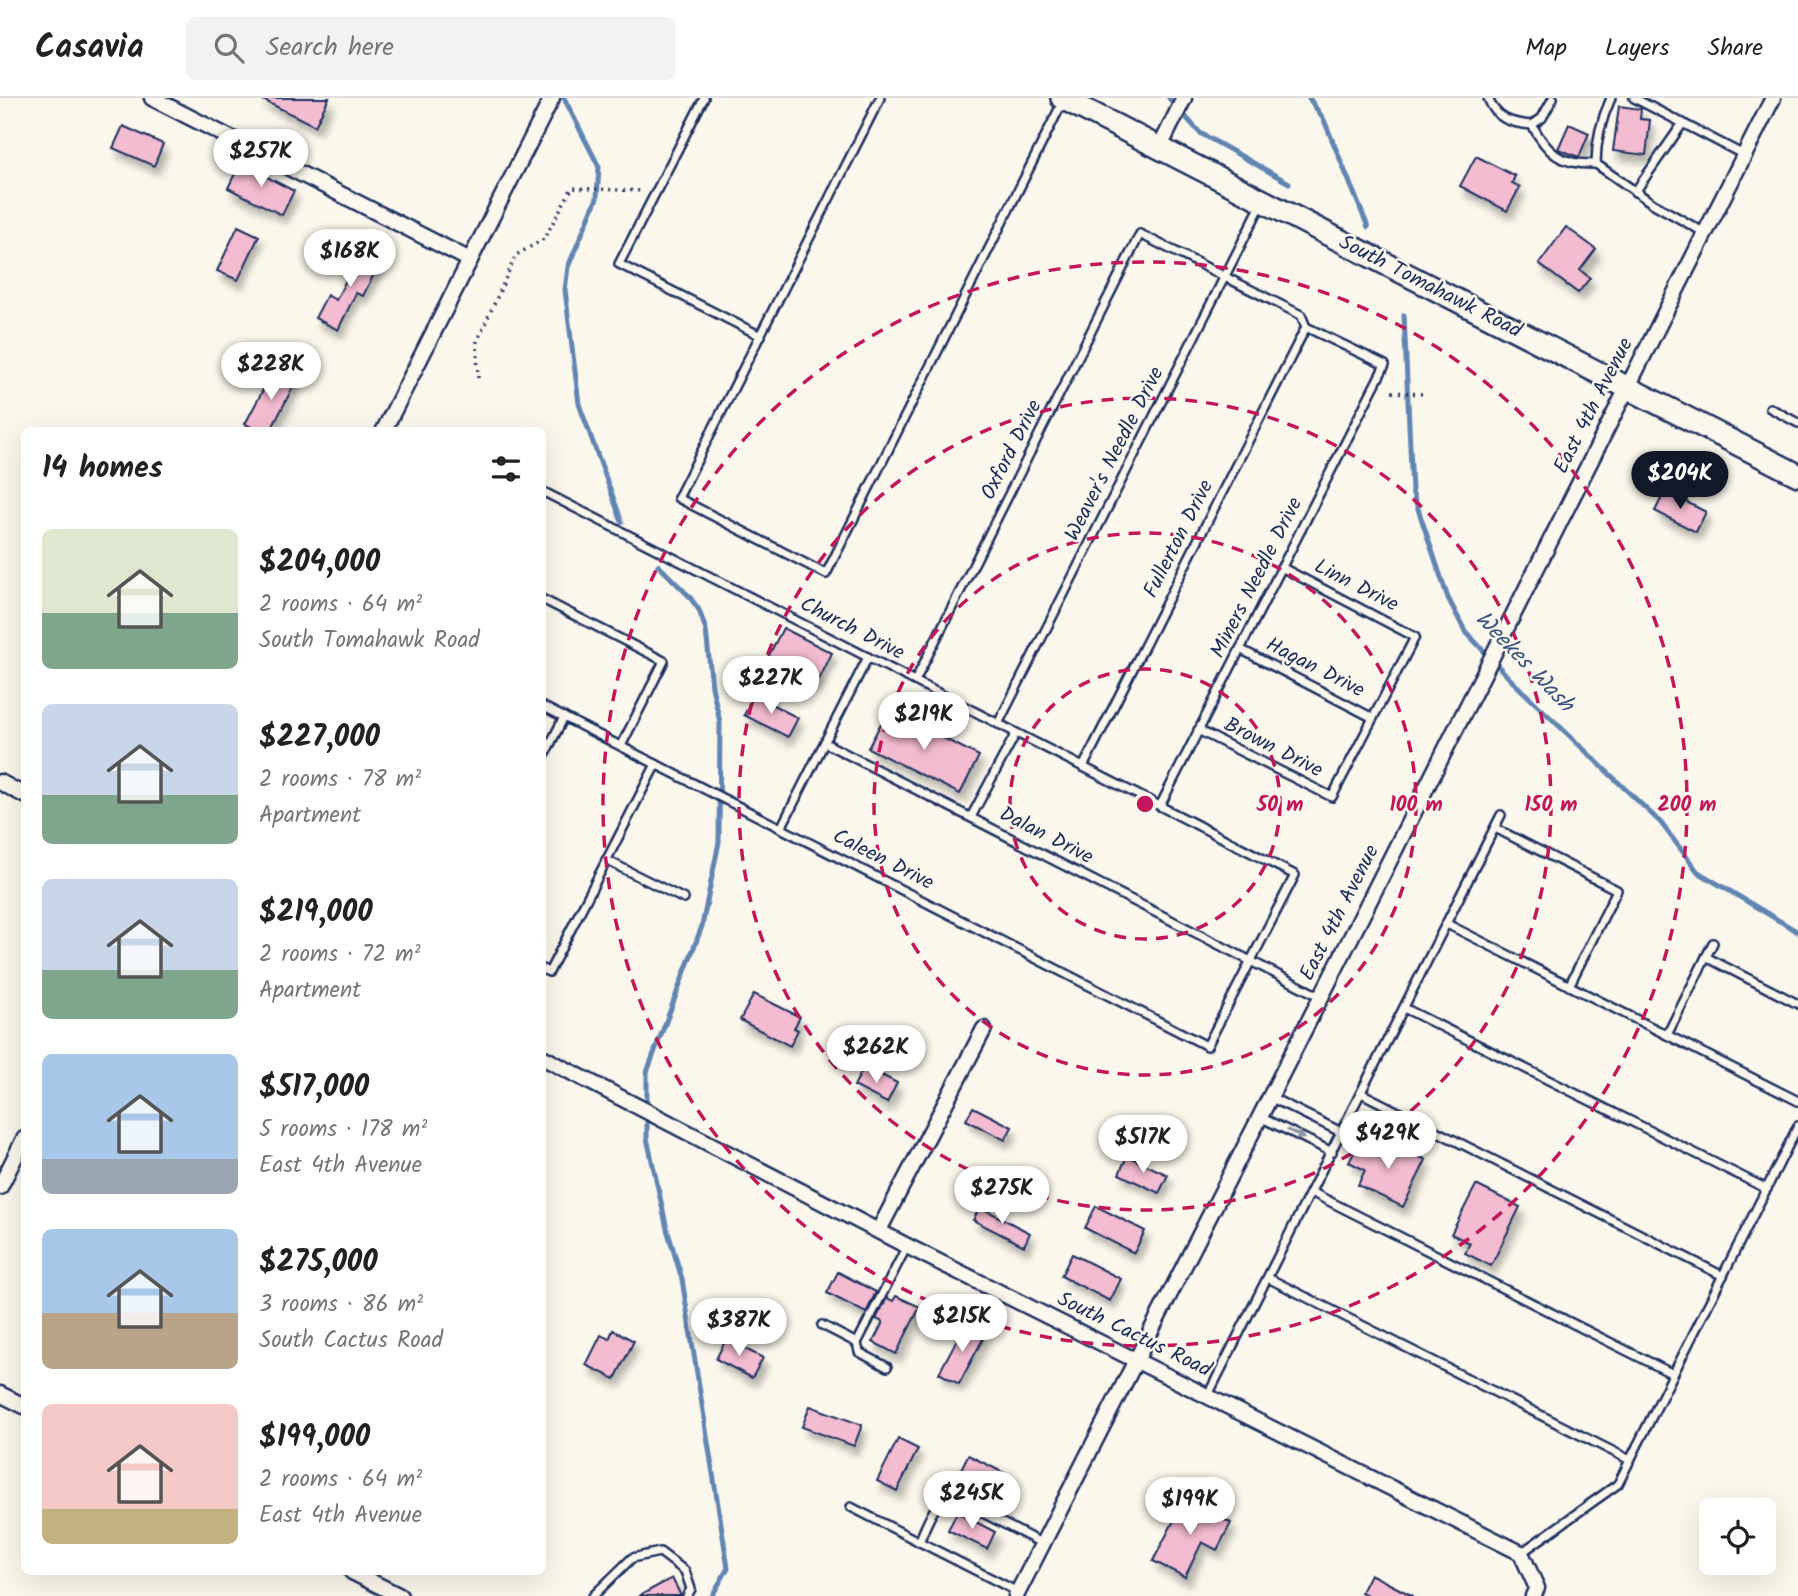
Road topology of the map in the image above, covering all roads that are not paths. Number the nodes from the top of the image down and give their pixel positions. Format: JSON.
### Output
{"nodes":[{"id":1,"x":152,"y":98,"type":"edge"},
{"id":2,"x":552,"y":98,"type":"edge"},
{"id":3,"x":704,"y":98,"type":"edge"},
{"id":4,"x":880,"y":98,"type":"edge"},
{"id":5,"x":1063,"y":98,"type":"edge"},
{"id":6,"x":1184,"y":98,"type":"edge"},
{"id":7,"x":1488,"y":98,"type":"edge"},
{"id":8,"x":1553,"y":98,"type":"edge"},
{"id":9,"x":1611,"y":98,"type":"edge"},
{"id":10,"x":1634,"y":98,"type":"edge"},
{"id":11,"x":1773,"y":98,"type":"edge"},
{"id":12,"x":1683,"y":123,"type":"junction"},
{"id":13,"x":1531,"y":125,"type":"junction"},
{"id":14,"x":1160,"y":147,"type":"junction"},
{"id":15,"x":1744,"y":155,"type":"junction"},
{"id":16,"x":1596,"y":164,"type":"junction"},
{"id":17,"x":1635,"y":192,"type":"junction"},
{"id":18,"x":1263,"y":200,"type":"junction"},
{"id":19,"x":1705,"y":233,"type":"junction"},
{"id":20,"x":470,"y":260,"type":"junction"},
{"id":21,"x":1224,"y":276,"type":"junction"},
{"id":22,"x":1306,"y":327,"type":"junction"},
{"id":23,"x":761,"y":337,"type":"junction"},
{"id":24,"x":1626,"y":388,"type":"junction"},
{"id":25,"x":1770,"y":408,"type":"dead end"},
{"id":26,"x":1798,"y":423,"type":"edge"},
{"id":27,"x":386,"y":427,"type":"edge"},
{"id":28,"x":1798,"y":475,"type":"edge"},
{"id":29,"x":546,"y":493,"type":"edge"},
{"id":30,"x":1282,"y":567,"type":"junction"},
{"id":31,"x":546,"y":600,"type":"edge"},
{"id":32,"x":1240,"y":649,"type":"junction"},
{"id":33,"x":868,"y":657,"type":"junction"},
{"id":34,"x":915,"y":681,"type":"junction"},
{"id":35,"x":546,"y":708,"type":"edge"},
{"id":36,"x":564,"y":717,"type":"junction"},
{"id":37,"x":1373,"y":718,"type":"junction"},
{"id":38,"x":998,"y":724,"type":"junction"},
{"id":39,"x":1198,"y":730,"type":"junction"},
{"id":40,"x":1016,"y":733,"type":"junction"},
{"id":41,"x":825,"y":743,"type":"junction"},
{"id":42,"x":621,"y":746,"type":"junction"},
{"id":43,"x":546,"y":752,"type":"edge"},
{"id":44,"x":656,"y":764,"type":"junction"},
{"id":45,"x":1083,"y":767,"type":"junction"},
{"id":46,"x":0,"y":782,"type":"edge"},
{"id":47,"x":21,"y":793,"type":"edge"},
{"id":48,"x":1160,"y":806,"type":"junction"},
{"id":49,"x":1501,"y":815,"type":"dead end"},
{"id":50,"x":971,"y":817,"type":"junction"},
{"id":51,"x":781,"y":828,"type":"junction"},
{"id":52,"x":1495,"y":828,"type":"junction"},
{"id":53,"x":606,"y":860,"type":"junction"},
{"id":54,"x":684,"y":899,"type":"dead end"},
{"id":55,"x":1447,"y":924,"type":"junction"},
{"id":56,"x":1713,"y":943,"type":"dead end"},
{"id":57,"x":1706,"y":957,"type":"junction"},
{"id":58,"x":1251,"y":960,"type":"junction"},
{"id":59,"x":546,"y":971,"type":"edge"},
{"id":60,"x":1569,"y":986,"type":"junction"},
{"id":61,"x":1321,"y":997,"type":"junction"},
{"id":62,"x":1798,"y":1004,"type":"edge"},
{"id":63,"x":1404,"y":1008,"type":"junction"},
{"id":64,"x":984,"y":1029,"type":"dead end"},
{"id":65,"x":1667,"y":1035,"type":"junction"},
{"id":66,"x":546,"y":1059,"type":"edge"},
{"id":67,"x":1361,"y":1093,"type":"junction"},
{"id":68,"x":1270,"y":1097,"type":"junction"},
{"id":69,"x":1798,"y":1101,"type":"edge"},
{"id":70,"x":1260,"y":1116,"type":"junction"},
{"id":71,"x":1798,"y":1126,"type":"edge"},
{"id":72,"x":1341,"y":1132,"type":"junction"},
{"id":73,"x":21,"y":1145,"type":"edge"},
{"id":74,"x":1332,"y":1152,"type":"junction"},
{"id":75,"x":0,"y":1187,"type":"edge"},
{"id":76,"x":1766,"y":1189,"type":"junction"},
{"id":77,"x":1311,"y":1192,"type":"junction"},
{"id":78,"x":878,"y":1230,"type":"junction"},
{"id":79,"x":907,"y":1245,"type":"junction"},
{"id":80,"x":1723,"y":1276,"type":"junction"},
{"id":81,"x":1268,"y":1278,"type":"junction"},
{"id":82,"x":822,"y":1325,"type":"dead end"},
{"id":83,"x":857,"y":1343,"type":"junction"},
{"id":84,"x":1137,"y":1361,"type":"junction"},
{"id":85,"x":887,"y":1367,"type":"dead end"},
{"id":86,"x":1673,"y":1374,"type":"junction"},
{"id":87,"x":0,"y":1394,"type":"edge"},
{"id":88,"x":1208,"y":1395,"type":"junction"},
{"id":89,"x":21,"y":1404,"type":"edge"},
{"id":90,"x":1630,"y":1460,"type":"junction"},
{"id":91,"x":850,"y":1507,"type":"dead end"},
{"id":92,"x":919,"y":1542,"type":"junction"},
{"id":93,"x":1043,"y":1544,"type":"junction"},
{"id":94,"x":1521,"y":1553,"type":"junction"},
{"id":95,"x":358,"y":1575,"type":"edge"},
{"id":96,"x":1017,"y":1594,"type":"edge"},
{"id":97,"x":400,"y":1596,"type":"edge"},
{"id":98,"x":593,"y":1596,"type":"edge"},
{"id":99,"x":687,"y":1596,"type":"edge"},
{"id":100,"x":1533,"y":1596,"type":"edge"}],
"edges":[{"from":1,"to":20,"type":"street"},
{"from":2,"to":20,"type":"street"},
{"from":3,"to":23,"type":"lane"},
{"from":4,"to":23,"type":"lane"},
{"from":5,"to":14,"type":"main road","name":"South Tomahawk Road"},
{"from":5,"to":23,"type":"lane"},
{"from":6,"to":14,"type":"street"},
{"from":7,"to":13,"type":"lane"},
{"from":8,"to":13,"type":"lane"},
{"from":9,"to":16,"type":"lane"},
{"from":10,"to":12,"type":"lane"},
{"from":11,"to":15,"type":"street","name":"East 4th Avenue"},
{"from":12,"to":15,"type":"lane"},
{"from":12,"to":17,"type":"lane"},
{"from":13,"to":16,"type":"lane"},
{"from":14,"to":18,"type":"main road","name":"South Tomahawk Road"},
{"from":15,"to":19,"type":"street","name":"East 4th Avenue"},
{"from":16,"to":17,"type":"lane"},
{"from":17,"to":19,"type":"lane"},
{"from":18,"to":21,"type":"lane","name":"Weaver's Needle Drive"},
{"from":18,"to":24,"type":"main road","name":"South Tomahawk Road"},
{"from":19,"to":24,"type":"street","name":"East 4th Avenue"},
{"from":20,"to":27,"type":"street"},
{"from":21,"to":22,"type":"lane"},
{"from":21,"to":34,"type":"lane","name":"Oxford Drive"},
{"from":21,"to":38,"type":"lane","name":"Weaver's Needle Drive"},
{"from":22,"to":30,"type":"lane","name":"Miners Needle Drive"},
{"from":22,"to":45,"type":"lane","name":"Fullerton Drive"},
{"from":24,"to":28,"type":"main road","name":"South Tomahawk Road"},
{"from":24,"to":61,"type":"street","name":"East 4th Avenue"},
{"from":25,"to":26,"type":"lane"},
{"from":29,"to":33,"type":"lane","name":"Church Drive"},
{"from":30,"to":32,"type":"lane","name":"Miners Needle Drive"},
{"from":30,"to":37,"type":"lane","name":"Linn Drive"},
{"from":31,"to":42,"type":"lane"},
{"from":32,"to":37,"type":"lane","name":"Hagan Drive"},
{"from":32,"to":39,"type":"lane","name":"Miners Needle Drive"},
{"from":33,"to":34,"type":"lane","name":"Church Drive"},
{"from":33,"to":41,"type":"lane"},
{"from":34,"to":38,"type":"lane","name":"Church Drive"},
{"from":35,"to":36,"type":"lane","name":"Caleen Drive"},
{"from":36,"to":42,"type":"lane","name":"Caleen Drive"},
{"from":36,"to":43,"type":"lane"},
{"from":37,"to":39,"type":"lane","name":"Brown Drive"},
{"from":38,"to":40,"type":"lane","name":"Church Drive"},
{"from":39,"to":48,"type":"lane","name":"Miners Needle Drive"},
{"from":40,"to":45,"type":"lane","name":"Church Drive"},
{"from":40,"to":50,"type":"lane"},
{"from":41,"to":50,"type":"lane","name":"Dalan Drive"},
{"from":41,"to":51,"type":"lane"},
{"from":42,"to":44,"type":"lane","name":"Caleen Drive"},
{"from":44,"to":51,"type":"lane","name":"Caleen Drive"},
{"from":44,"to":53,"type":"lane"},
{"from":45,"to":48,"type":"lane","name":"Church Drive"},
{"from":46,"to":47,"type":"street"},
{"from":48,"to":58,"type":"lane","name":"Church Drive"},
{"from":49,"to":52,"type":"lane"},
{"from":50,"to":58,"type":"lane","name":"Dalan Drive"},
{"from":51,"to":58,"type":"lane","name":"Caleen Drive"},
{"from":52,"to":55,"type":"lane"},
{"from":52,"to":60,"type":"lane"},
{"from":53,"to":54,"type":"lane"},
{"from":53,"to":59,"type":"lane"},
{"from":55,"to":60,"type":"lane"},
{"from":55,"to":63,"type":"lane"},
{"from":56,"to":57,"type":"lane"},
{"from":57,"to":62,"type":"lane"},
{"from":57,"to":65,"type":"lane"},
{"from":58,"to":61,"type":"lane","name":"Dalan Drive"},
{"from":60,"to":65,"type":"lane"},
{"from":61,"to":68,"type":"street","name":"East 4th Avenue"},
{"from":63,"to":67,"type":"lane"},
{"from":63,"to":76,"type":"lane"},
{"from":64,"to":78,"type":"street"},
{"from":65,"to":69,"type":"lane"},
{"from":66,"to":78,"type":"street","name":"South Cactus Road"},
{"from":67,"to":72,"type":"lane"},
{"from":67,"to":80,"type":"lane"},
{"from":68,"to":70,"type":"street","name":"East 4th Avenue"},
{"from":68,"to":72,"type":"lane"},
{"from":70,"to":74,"type":"lane","one_way":true},
{"from":70,"to":84,"type":"street","name":"East 4th Avenue"},
{"from":71,"to":76,"type":"lane"},
{"from":72,"to":74,"type":"lane"},
{"from":73,"to":75,"type":"street"},
{"from":74,"to":77,"type":"lane"},
{"from":76,"to":80,"type":"lane"},
{"from":77,"to":81,"type":"lane"},
{"from":77,"to":86,"type":"lane"},
{"from":78,"to":79,"type":"street","name":"South Cactus Road"},
{"from":79,"to":83,"type":"lane"},
{"from":79,"to":84,"type":"street","name":"South Cactus Road"},
{"from":80,"to":86,"type":"lane"},
{"from":81,"to":88,"type":"lane"},
{"from":81,"to":90,"type":"lane"},
{"from":82,"to":83,"type":"lane"},
{"from":83,"to":85,"type":"lane"},
{"from":84,"to":88,"type":"street","name":"South Cactus Road"},
{"from":84,"to":93,"type":"street","name":"East 4th Avenue"},
{"from":86,"to":90,"type":"lane"},
{"from":87,"to":89,"type":"street"},
{"from":88,"to":94,"type":"street","name":"South Cactus Road"},
{"from":90,"to":94,"type":"lane"},
{"from":91,"to":92,"type":"lane"},
{"from":92,"to":93,"type":"lane"},
{"from":92,"to":96,"type":"lane"},
{"from":93,"to":96,"type":"street","name":"East 4th Avenue"},
{"from":94,"to":100,"type":"street"},
{"from":95,"to":97,"type":"street"},
{"from":98,"to":99,"type":"lane"}]}
